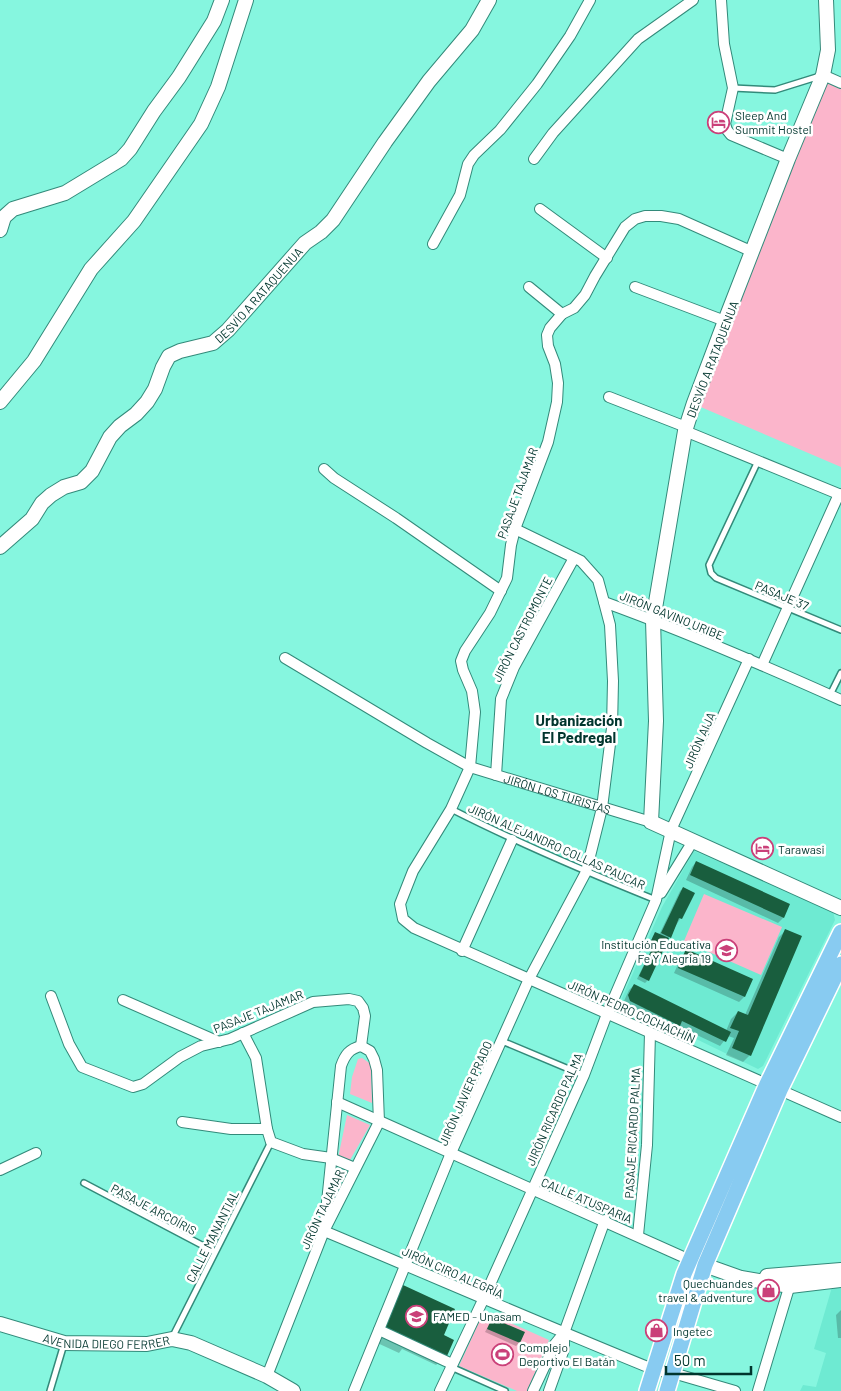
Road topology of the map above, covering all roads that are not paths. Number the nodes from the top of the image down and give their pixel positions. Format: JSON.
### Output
{"nodes":[{"id":1,"x":222,"y":0,"type":"edge"},
{"id":2,"x":246,"y":0,"type":"edge"},
{"id":3,"x":489,"y":0,"type":"edge"},
{"id":4,"x":590,"y":0,"type":"edge"},
{"id":5,"x":693,"y":0,"type":"edge"},
{"id":6,"x":720,"y":0,"type":"edge"},
{"id":7,"x":826,"y":0,"type":"edge"},
{"id":8,"x":823,"y":76,"type":"junction"},
{"id":9,"x":841,"y":83,"type":"edge"},
{"id":10,"x":733,"y":88,"type":"junction"},
{"id":11,"x":534,"y":159,"type":"dead end"},
{"id":12,"x":788,"y":159,"type":"junction"},
{"id":13,"x":540,"y":209,"type":"dead end"},
{"id":14,"x":0,"y":230,"type":"edge"},
{"id":15,"x":433,"y":244,"type":"dead end"},
{"id":16,"x":753,"y":252,"type":"junction"},
{"id":17,"x":607,"y":258,"type":"junction"},
{"id":18,"x":529,"y":287,"type":"dead end"},
{"id":19,"x":635,"y":287,"type":"dead end"},
{"id":20,"x":562,"y":314,"type":"junction"},
{"id":21,"x":725,"y":322,"type":"junction"},
{"id":22,"x":608,"y":397,"type":"dead end"},
{"id":23,"x":0,"y":402,"type":"edge"},
{"id":24,"x":686,"y":429,"type":"junction"},
{"id":25,"x":758,"y":461,"type":"junction"},
{"id":26,"x":324,"y":469,"type":"dead end"},
{"id":27,"x":840,"y":494,"type":"edge"},
{"id":28,"x":515,"y":529,"type":"junction"},
{"id":29,"x":0,"y":547,"type":"edge"},
{"id":30,"x":574,"y":558,"type":"junction"},
{"id":31,"x":501,"y":591,"type":"junction"},
{"id":32,"x":604,"y":602,"type":"junction"},
{"id":33,"x":788,"y":609,"type":"junction"},
{"id":34,"x":653,"y":620,"type":"junction"},
{"id":35,"x":841,"y":630,"type":"edge"},
{"id":36,"x":285,"y":658,"type":"dead end"},
{"id":37,"x":749,"y":659,"type":"junction"},
{"id":38,"x":762,"y":665,"type":"junction"},
{"id":39,"x":841,"y":673,"type":"edge"},
{"id":40,"x":830,"y":695,"type":"junction"},
{"id":41,"x":841,"y":700,"type":"edge"},
{"id":42,"x":470,"y":767,"type":"junction"},
{"id":43,"x":496,"y":775,"type":"junction"},
{"id":44,"x":602,"y":808,"type":"junction"},
{"id":45,"x":450,"y":809,"type":"junction"},
{"id":46,"x":652,"y":822,"type":"junction"},
{"id":47,"x":671,"y":830,"type":"junction"},
{"id":48,"x":512,"y":840,"type":"junction"},
{"id":49,"x":693,"y":841,"type":"junction"},
{"id":50,"x":586,"y":872,"type":"junction"},
{"id":51,"x":656,"y":900,"type":"junction"},
{"id":52,"x":841,"y":908,"type":"edge"},
{"id":53,"x":414,"y":928,"type":"joint"},
{"id":54,"x":841,"y":932,"type":"edge"},
{"id":55,"x":462,"y":951,"type":"junction"},
{"id":56,"x":841,"y":964,"type":"edge"},
{"id":57,"x":529,"y":979,"type":"junction"},
{"id":58,"x":51,"y":996,"type":"dead end"},
{"id":59,"x":122,"y":1000,"type":"dead end"},
{"id":60,"x":607,"y":1014,"type":"junction"},
{"id":61,"x":650,"y":1032,"type":"junction"},
{"id":62,"x":243,"y":1033,"type":"junction"},
{"id":63,"x":502,"y":1040,"type":"junction"},
{"id":64,"x":219,"y":1042,"type":"junction"},
{"id":65,"x":365,"y":1049,"type":"junction"},
{"id":66,"x":584,"y":1075,"type":"junction"},
{"id":67,"x":773,"y":1087,"type":"junction"},
{"id":68,"x":337,"y":1102,"type":"junction"},
{"id":69,"x":841,"y":1117,"type":"edge"},
{"id":70,"x":182,"y":1122,"type":"dead end"},
{"id":71,"x":379,"y":1122,"type":"junction"},
{"id":72,"x":267,"y":1129,"type":"junction"},
{"id":73,"x":271,"y":1142,"type":"junction"},
{"id":74,"x":36,"y":1153,"type":"dead end"},
{"id":75,"x":451,"y":1154,"type":"junction"},
{"id":76,"x":331,"y":1158,"type":"junction"},
{"id":77,"x":355,"y":1168,"type":"junction"},
{"id":78,"x":0,"y":1170,"type":"edge"},
{"id":79,"x":84,"y":1183,"type":"dead end"},
{"id":80,"x":533,"y":1190,"type":"junction"},
{"id":81,"x":605,"y":1220,"type":"junction"},
{"id":82,"x":324,"y":1231,"type":"junction"},
{"id":83,"x":638,"y":1235,"type":"junction"},
{"id":84,"x":215,"y":1252,"type":"junction"},
{"id":85,"x":690,"y":1260,"type":"junction"},
{"id":86,"x":405,"y":1265,"type":"junction"},
{"id":87,"x":705,"y":1266,"type":"junction"},
{"id":88,"x":841,"y":1270,"type":"edge"},
{"id":89,"x":791,"y":1280,"type":"junction"},
{"id":90,"x":841,"y":1280,"type":"edge"},
{"id":91,"x":483,"y":1300,"type":"junction"},
{"id":92,"x":1,"y":1326,"type":"edge"},
{"id":93,"x":378,"y":1330,"type":"junction"},
{"id":94,"x":564,"y":1333,"type":"junction"},
{"id":95,"x":172,"y":1339,"type":"junction"},
{"id":96,"x":64,"y":1343,"type":"junction"},
{"id":97,"x":452,"y":1366,"type":"junction"},
{"id":98,"x":655,"y":1370,"type":"junction"},
{"id":99,"x":673,"y":1373,"type":"junction"},
{"id":100,"x":267,"y":1376,"type":"junction"},
{"id":101,"x":50,"y":1391,"type":"edge"},
{"id":102,"x":293,"y":1391,"type":"edge"},
{"id":103,"x":354,"y":1391,"type":"edge"},
{"id":104,"x":440,"y":1391,"type":"edge"},
{"id":105,"x":505,"y":1391,"type":"edge"},
{"id":106,"x":533,"y":1391,"type":"edge"},
{"id":107,"x":548,"y":1391,"type":"edge"},
{"id":108,"x":647,"y":1391,"type":"edge"},
{"id":109,"x":666,"y":1391,"type":"edge"},
{"id":110,"x":735,"y":1391,"type":"edge"},
{"id":111,"x":758,"y":1391,"type":"edge"}],
"edges":[{"from":1,"to":14,"type":"street"},
{"from":2,"to":23,"type":"street"},
{"from":3,"to":29,"type":"street","name":"DESVÍO A RATAQUENUA"},
{"from":4,"to":15,"type":"street"},
{"from":5,"to":11,"type":"street"},
{"from":6,"to":10,"type":"street"},
{"from":7,"to":8,"type":"street","name":"DESVÍO A RATAQUENUA"},
{"from":8,"to":9,"type":"street"},
{"from":8,"to":10,"type":"lane"},
{"from":8,"to":12,"type":"street","name":"DESVÍO A RATAQUENUA"},
{"from":10,"to":12,"type":"street"},
{"from":12,"to":16,"type":"street","name":"DESVÍO A RATAQUENUA"},
{"from":13,"to":17,"type":"street"},
{"from":16,"to":17,"type":"street","name":"PASAJE TAJAMAR"},
{"from":16,"to":21,"type":"street","name":"DESVÍO A RATAQUENUA"},
{"from":17,"to":20,"type":"street","name":"PASAJE TAJAMAR"},
{"from":18,"to":20,"type":"street"},
{"from":19,"to":21,"type":"street"},
{"from":20,"to":28,"type":"street","name":"PASAJE TAJAMAR"},
{"from":21,"to":24,"type":"street","name":"DESVÍO A RATAQUENUA"},
{"from":22,"to":24,"type":"street"},
{"from":24,"to":25,"type":"street"},
{"from":24,"to":34,"type":"street","name":"DESVÍO A RATAQUENUA"},
{"from":25,"to":27,"type":"street"},
{"from":25,"to":33,"type":"lane","name":"PASAJE 37"},
{"from":26,"to":31,"type":"street"},
{"from":27,"to":33,"type":"street"},
{"from":28,"to":30,"type":"street","name":"JIRÓN GAVINO URIBE"},
{"from":28,"to":31,"type":"street","name":"PASAJE TAJAMAR"},
{"from":30,"to":32,"type":"street","name":"JIRÓN GAVINO URIBE"},
{"from":30,"to":43,"type":"street","name":"JIRÓN CASTROMONTE"},
{"from":31,"to":42,"type":"street","name":"PASAJE TAJAMAR"},
{"from":32,"to":34,"type":"street","name":"JIRÓN GAVINO URIBE"},
{"from":32,"to":44,"type":"street","name":"JIRÓN JAVIER PRADO"},
{"from":33,"to":35,"type":"lane","name":"PASAJE 37"},
{"from":33,"to":38,"type":"street"},
{"from":34,"to":37,"type":"street","name":"JIRÓN GAVINO URIBE"},
{"from":34,"to":46,"type":"street","name":"DESVÍO A RATAQUENUA"},
{"from":36,"to":42,"type":"street","name":"JIRÓN LOS TURISTAS"},
{"from":37,"to":38,"type":"street","name":"JIRÓN GAVINO URIBE"},
{"from":37,"to":47,"type":"street","name":"JIRÓN AIJA"},
{"from":38,"to":40,"type":"street","name":"JIRÓN GAVINO URIBE"},
{"from":39,"to":40,"type":"lane"},
{"from":40,"to":41,"type":"street","name":"JIRÓN GAVINO URIBE"},
{"from":42,"to":43,"type":"street","name":"JIRÓN LOS TURISTAS"},
{"from":42,"to":45,"type":"street","name":"PASAJE TAJAMAR"},
{"from":43,"to":44,"type":"street","name":"JIRÓN LOS TURISTAS"},
{"from":44,"to":46,"type":"street","name":"JIRÓN LOS TURISTAS"},
{"from":44,"to":50,"type":"street","name":"JIRÓN JAVIER PRADO"},
{"from":45,"to":48,"type":"lane","name":"JIRÓN ALEJANDRO COLLAS PAUCAR"},
{"from":45,"to":53,"type":"street","name":"PASAJE TAJAMAR"},
{"from":46,"to":47,"type":"street","name":"JIRÓN LOS TURISTAS"},
{"from":47,"to":49,"type":"street","name":"JIRÓN LOS TURISTAS"},
{"from":47,"to":51,"type":"street","name":"JIRÓN RICARDO PALMA"},
{"from":48,"to":50,"type":"lane","name":"JIRÓN ALEJANDRO COLLAS PAUCAR"},
{"from":48,"to":55,"type":"street"},
{"from":49,"to":51,"type":"street"},
{"from":49,"to":52,"type":"street","name":"JIRÓN LOS TURISTAS"},
{"from":50,"to":51,"type":"lane","name":"JIRÓN ALEJANDRO COLLAS PAUCAR"},
{"from":50,"to":57,"type":"street","name":"JIRÓN JAVIER PRADO"},
{"from":51,"to":60,"type":"street","name":"JIRÓN RICARDO PALMA"},
{"from":53,"to":55,"type":"street","name":"JIRÓN PEDRO COCHACHÍN"},
{"from":54,"to":67,"type":"main road"},
{"from":55,"to":57,"type":"street","name":"JIRÓN PEDRO COCHACHÍN"},
{"from":56,"to":67,"type":"main road"},
{"from":57,"to":60,"type":"street","name":"JIRÓN PEDRO COCHACHÍN"},
{"from":57,"to":63,"type":"street","name":"JIRÓN JAVIER PRADO"},
{"from":58,"to":64,"type":"street","name":"PASAJE TAJAMAR"},
{"from":59,"to":64,"type":"street"},
{"from":60,"to":61,"type":"street","name":"JIRÓN PEDRO COCHACHÍN"},
{"from":60,"to":66,"type":"street","name":"JIRÓN RICARDO PALMA"},
{"from":61,"to":67,"type":"street","name":"JIRÓN PEDRO COCHACHÍN"},
{"from":61,"to":83,"type":"street","name":"PASAJE RICARDO PALMA"},
{"from":62,"to":64,"type":"street","name":"PASAJE TAJAMAR"},
{"from":62,"to":65,"type":"street","name":"PASAJE TAJAMAR"},
{"from":62,"to":72,"type":"street"},
{"from":63,"to":66,"type":"lane"},
{"from":63,"to":75,"type":"street","name":"JIRÓN JAVIER PRADO"},
{"from":65,"to":68,"type":"street"},
{"from":65,"to":71,"type":"street","name":"JIRÓN TAJAMAR"},
{"from":66,"to":80,"type":"street","name":"JIRÓN RICARDO PALMA"},
{"from":67,"to":69,"type":"street","name":"JIRÓN PEDRO COCHACHÍN"},
{"from":67,"to":85,"type":"main road"},
{"from":67,"to":87,"type":"main road"},
{"from":68,"to":71,"type":"street","name":"CALLE ATUSPARIA"},
{"from":68,"to":76,"type":"street"},
{"from":70,"to":72,"type":"street"},
{"from":71,"to":75,"type":"street","name":"CALLE ATUSPARIA"},
{"from":71,"to":77,"type":"street","name":"JIRÓN TAJAMAR"},
{"from":72,"to":73,"type":"street"},
{"from":73,"to":76,"type":"street"},
{"from":73,"to":84,"type":"lane","name":"CALLE MANANTIAL"},
{"from":74,"to":78,"type":"street"},
{"from":75,"to":80,"type":"street","name":"CALLE ATUSPARIA"},
{"from":75,"to":86,"type":"street","name":"JIRÓN JAVIER PRADO"},
{"from":76,"to":77,"type":"street"},
{"from":76,"to":82,"type":"street"},
{"from":77,"to":82,"type":"street","name":"JIRÓN TAJAMAR"},
{"from":79,"to":84,"type":"lane","name":"PASAJE ARCOÍRIS"},
{"from":80,"to":81,"type":"street","name":"CALLE ATUSPARIA"},
{"from":80,"to":91,"type":"street","name":"JIRÓN RICARDO PALMA"},
{"from":81,"to":83,"type":"street","name":"CALLE ATUSPARIA"},
{"from":81,"to":94,"type":"street"},
{"from":82,"to":86,"type":"street","name":"JIRÓN CIRO ALEGRÍA"},
{"from":82,"to":100,"type":"street","name":"JIRÓN TAJAMAR"},
{"from":83,"to":85,"type":"street","name":"CALLE ATUSPARIA"},
{"from":84,"to":95,"type":"lane","name":"CALLE MANANTIAL"},
{"from":85,"to":87,"type":"street"},
{"from":85,"to":98,"type":"main road"},
{"from":86,"to":91,"type":"street","name":"JIRÓN CIRO ALEGRÍA"},
{"from":86,"to":93,"type":"street","name":"JIRÓN JAVIER PRADO"},
{"from":87,"to":89,"type":"street"},
{"from":87,"to":99,"type":"main road"},
{"from":88,"to":89,"type":"street"},
{"from":89,"to":90,"type":"street"},
{"from":89,"to":111,"type":"street"},
{"from":91,"to":94,"type":"street","name":"JIRÓN CIRO ALEGRÍA"},
{"from":91,"to":97,"type":"street","name":"JIRÓN RICARDO PALMA"},
{"from":92,"to":96,"type":"street","name":"AVENIDA DIEGO FERRER"},
{"from":93,"to":97,"type":"street"},
{"from":93,"to":103,"type":"street","name":"JIRÓN JAVIER PRADO"},
{"from":94,"to":98,"type":"street","name":"JIRÓN CIRO ALEGRÍA"},
{"from":94,"to":106,"type":"street"},
{"from":94,"to":107,"type":"street"},
{"from":95,"to":96,"type":"street","name":"AVENIDA DIEGO FERRER"},
{"from":95,"to":100,"type":"street","name":"AVENIDA DIEGO FERRER"},
{"from":96,"to":101,"type":"lane"},
{"from":97,"to":104,"type":"street","name":"JIRÓN RICARDO PALMA"},
{"from":97,"to":105,"type":"lane"},
{"from":98,"to":99,"type":"street","name":"JIRÓN CIRO ALEGRÍA"},
{"from":98,"to":108,"type":"main road"},
{"from":99,"to":109,"type":"main road"},
{"from":99,"to":110,"type":"street","name":"JIRÓN CIRO ALEGRÍA"},
{"from":100,"to":102,"type":"street","name":"AVENIDA DIEGO FERRER"}]}
